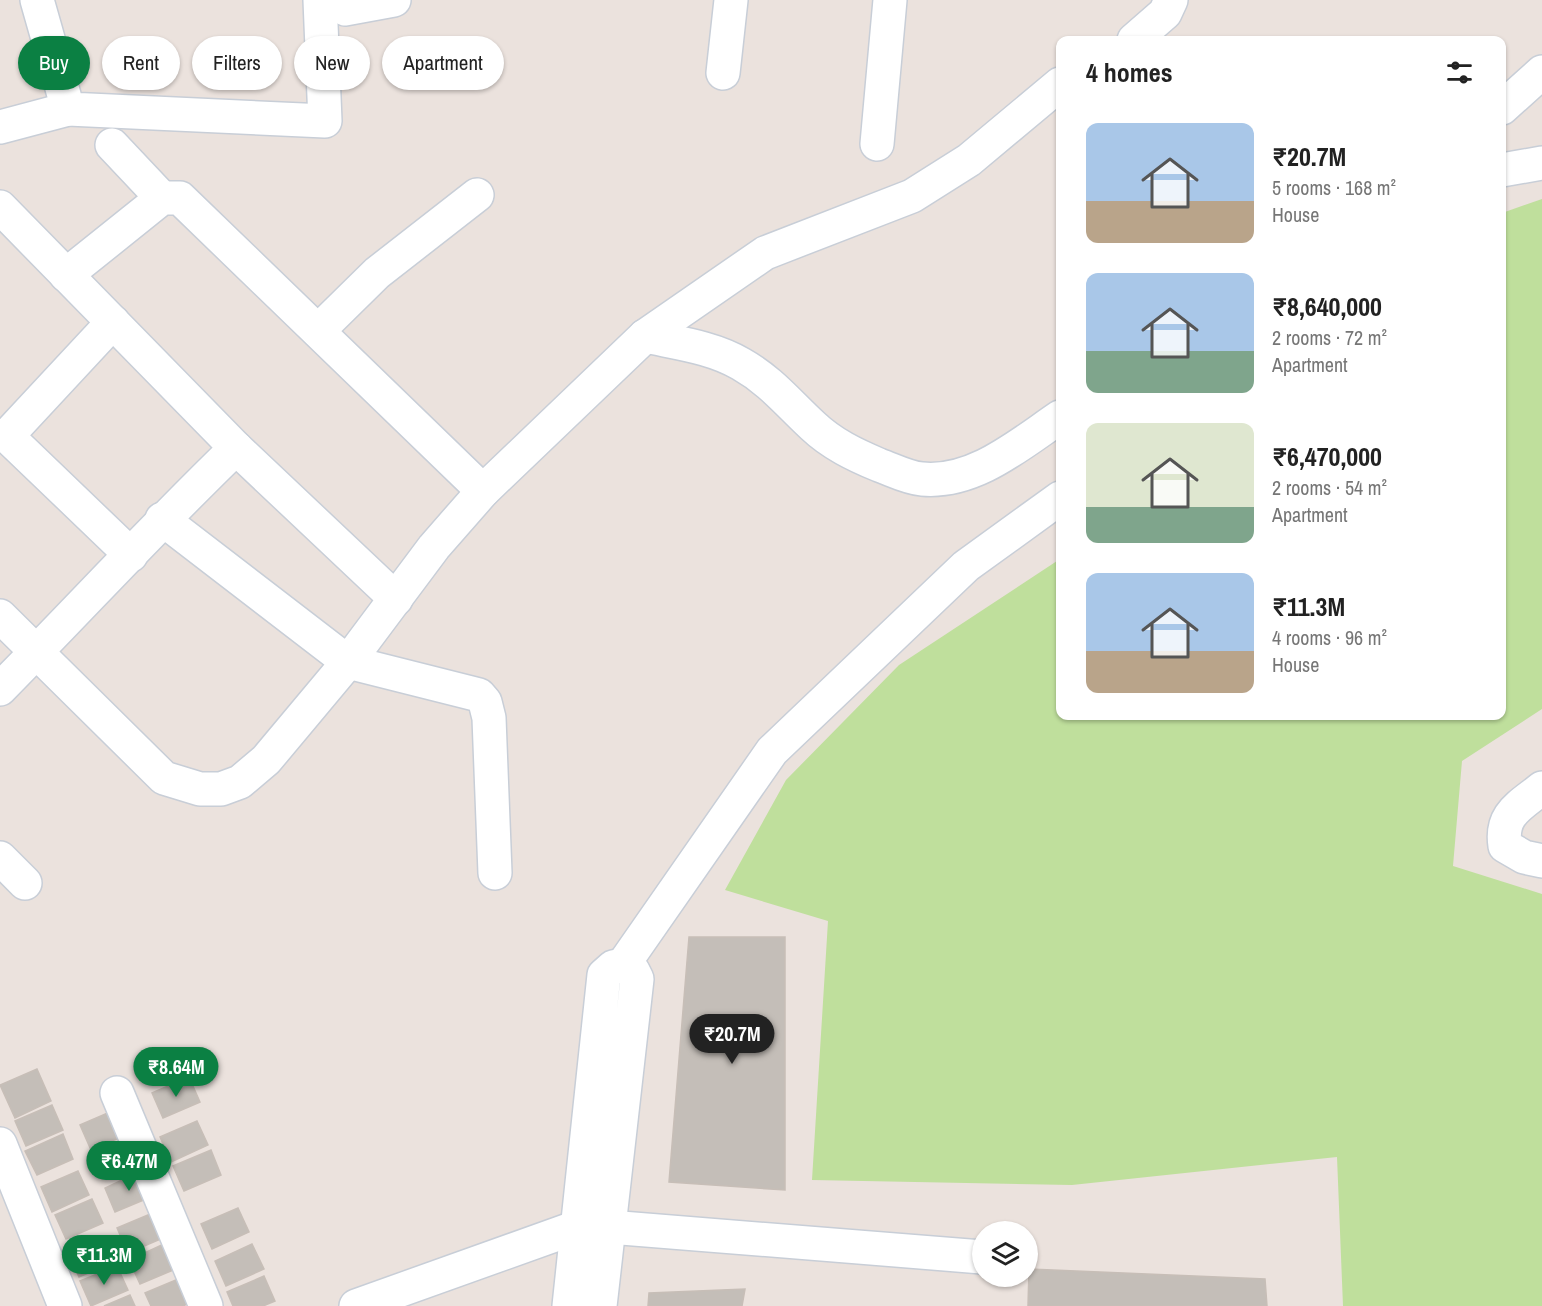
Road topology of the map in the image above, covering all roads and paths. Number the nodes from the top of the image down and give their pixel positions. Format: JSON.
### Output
{"nodes":[{"id":1,"x":394,"y":0,"type":"edge"},
{"id":2,"x":731,"y":0,"type":"edge"},
{"id":3,"x":890,"y":0,"type":"edge"},
{"id":4,"x":1170,"y":0,"type":"edge"},
{"id":5,"x":42,"y":1,"type":"edge"},
{"id":6,"x":333,"y":4,"type":"edge"},
{"id":7,"x":1139,"y":36,"type":"edge"},
{"id":8,"x":1542,"y":72,"type":"edge"},
{"id":9,"x":723,"y":73,"type":"dead end"},
{"id":10,"x":1056,"y":87,"type":"edge"},
{"id":11,"x":1506,"y":104,"type":"edge"},
{"id":12,"x":68,"y":109,"type":"junction"},
{"id":13,"x":0,"y":127,"type":"edge"},
{"id":14,"x":877,"y":144,"type":"dead end"},
{"id":15,"x":112,"y":145,"type":"dead end"},
{"id":16,"x":1542,"y":163,"type":"edge"},
{"id":17,"x":1506,"y":169,"type":"edge"},
{"id":18,"x":477,"y":195,"type":"dead end"},
{"id":19,"x":162,"y":198,"type":"junction"},
{"id":20,"x":0,"y":207,"type":"edge"},
{"id":21,"x":66,"y":275,"type":"junction"},
{"id":22,"x":112,"y":322,"type":"junction"},
{"id":23,"x":318,"y":331,"type":"junction"},
{"id":24,"x":645,"y":336,"type":"junction"},
{"id":25,"x":1056,"y":420,"type":"edge"},
{"id":26,"x":3,"y":440,"type":"edge"},
{"id":27,"x":236,"y":448,"type":"junction"},
{"id":28,"x":483,"y":491,"type":"junction"},
{"id":29,"x":1056,"y":501,"type":"edge"},
{"id":30,"x":162,"y":519,"type":"junction"},
{"id":31,"x":131,"y":555,"type":"junction"},
{"id":32,"x":396,"y":599,"type":"junction"},
{"id":33,"x":0,"y":616,"type":"edge"},
{"id":34,"x":37,"y":652,"type":"junction"},
{"id":35,"x":348,"y":662,"type":"junction"},
{"id":36,"x":0,"y":689,"type":"edge"},
{"id":37,"x":1542,"y":788,"type":"edge"},
{"id":38,"x":0,"y":858,"type":"edge"},
{"id":39,"x":1542,"y":861,"type":"edge"},
{"id":40,"x":495,"y":873,"type":"dead end"},
{"id":41,"x":25,"y":883,"type":"dead end"},
{"id":42,"x":117,"y":1093,"type":"dead end"},
{"id":43,"x":0,"y":1144,"type":"edge"},
{"id":44,"x":593,"y":1227,"type":"junction"},
{"id":45,"x":972,"y":1256,"type":"edge"},
{"id":46,"x":65,"y":1306,"type":"edge"},
{"id":47,"x":206,"y":1306,"type":"edge"},
{"id":48,"x":356,"y":1306,"type":"edge"},
{"id":49,"x":569,"y":1306,"type":"edge"},
{"id":50,"x":600,"y":1306,"type":"edge"}],
"edges":[{"from":1,"to":6,"type":"street"},
{"from":2,"to":9,"type":"street"},
{"from":3,"to":14,"type":"street"},
{"from":4,"to":7,"type":"street"},
{"from":5,"to":12,"type":"street"},
{"from":6,"to":12,"type":"street"},
{"from":8,"to":11,"type":"street"},
{"from":10,"to":24,"type":"street"},
{"from":12,"to":13,"type":"street"},
{"from":15,"to":19,"type":"street"},
{"from":16,"to":17,"type":"street"},
{"from":18,"to":23,"type":"street"},
{"from":19,"to":21,"type":"street"},
{"from":19,"to":23,"type":"street"},
{"from":20,"to":21,"type":"street"},
{"from":21,"to":22,"type":"street"},
{"from":22,"to":26,"type":"street"},
{"from":22,"to":27,"type":"street"},
{"from":23,"to":28,"type":"street"},
{"from":24,"to":25,"type":"street"},
{"from":24,"to":28,"type":"street"},
{"from":26,"to":31,"type":"street"},
{"from":27,"to":30,"type":"street"},
{"from":27,"to":32,"type":"street"},
{"from":28,"to":32,"type":"street"},
{"from":29,"to":44,"type":"street"},
{"from":30,"to":31,"type":"street"},
{"from":30,"to":35,"type":"street"},
{"from":31,"to":34,"type":"street"},
{"from":32,"to":35,"type":"street"},
{"from":33,"to":34,"type":"street"},
{"from":34,"to":35,"type":"street"},
{"from":34,"to":36,"type":"street"},
{"from":35,"to":40,"type":"street"},
{"from":37,"to":39,"type":"street"},
{"from":38,"to":41,"type":"street"},
{"from":42,"to":47,"type":"street"},
{"from":43,"to":46,"type":"street"},
{"from":44,"to":45,"type":"street"},
{"from":44,"to":48,"type":"street"},
{"from":44,"to":49,"type":"street"},
{"from":44,"to":50,"type":"street"}]}
